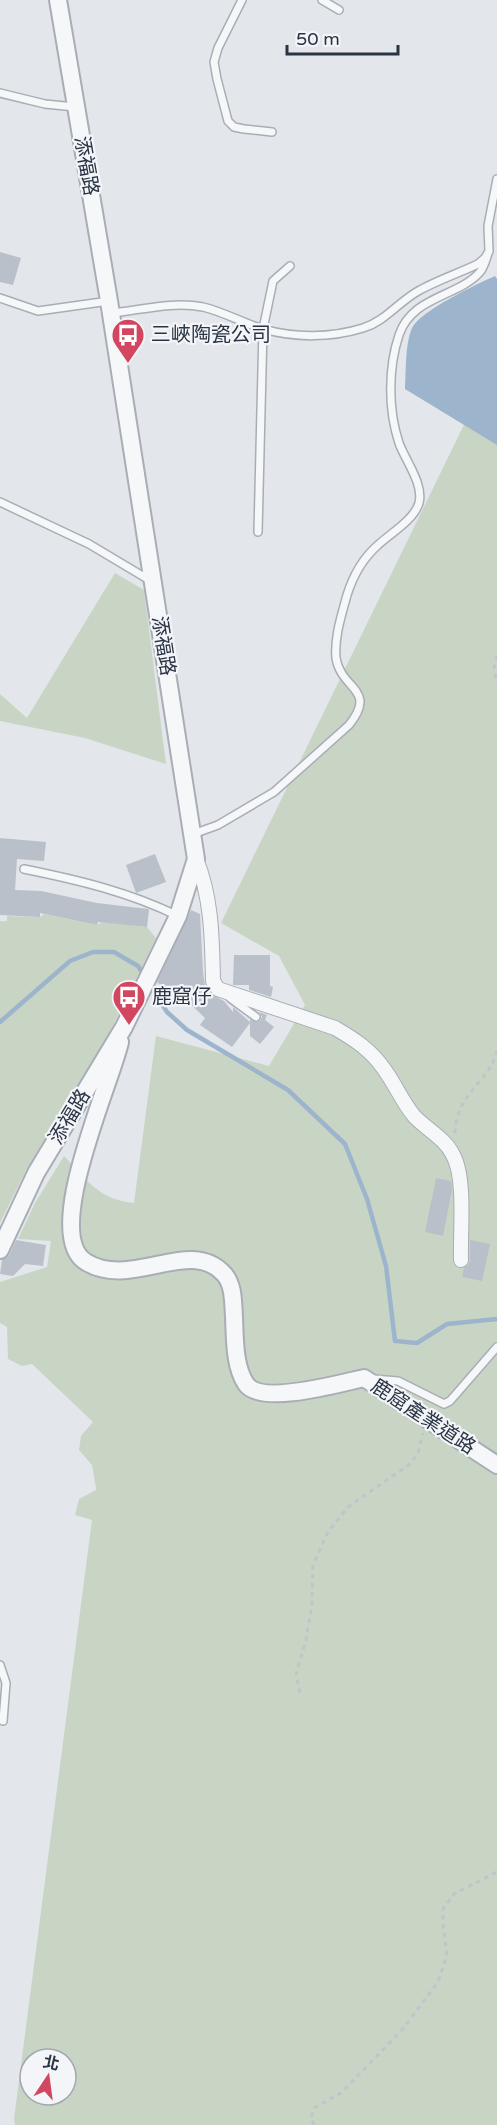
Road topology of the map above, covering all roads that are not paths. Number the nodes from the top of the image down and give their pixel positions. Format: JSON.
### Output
{"nodes":[{"id":1,"x":58,"y":0,"type":"edge"},
{"id":2,"x":242,"y":0,"type":"edge"},
{"id":3,"x":322,"y":0,"type":"edge"},
{"id":4,"x":339,"y":10,"type":"dead end"},
{"id":5,"x":0,"y":93,"type":"edge"},
{"id":6,"x":75,"y":107,"type":"junction"},
{"id":7,"x":272,"y":132,"type":"dead end"},
{"id":8,"x":497,"y":179,"type":"edge"},
{"id":9,"x":489,"y":251,"type":"junction"},
{"id":10,"x":291,"y":266,"type":"dead end"},
{"id":11,"x":0,"y":298,"type":"edge"},
{"id":12,"x":109,"y":307,"type":"junction"},
{"id":13,"x":263,"y":329,"type":"junction"},
{"id":14,"x":0,"y":502,"type":"edge"},
{"id":15,"x":258,"y":532,"type":"dead end"},
{"id":16,"x":153,"y":582,"type":"junction"},
{"id":17,"x":194,"y":834,"type":"junction"},
{"id":18,"x":196,"y":859,"type":"junction"},
{"id":19,"x":24,"y":870,"type":"dead end"},
{"id":20,"x":178,"y":916,"type":"junction"},
{"id":21,"x":218,"y":989,"type":"junction"},
{"id":22,"x":256,"y":1017,"type":"dead end"},
{"id":23,"x":124,"y":1027,"type":"junction"},
{"id":24,"x":0,"y":1250,"type":"edge"},
{"id":25,"x":460,"y":1260,"type":"dead end"},
{"id":26,"x":497,"y":1347,"type":"edge"},
{"id":27,"x":364,"y":1378,"type":"junction"},
{"id":28,"x":497,"y":1465,"type":"edge"},
{"id":29,"x":0,"y":1665,"type":"edge"},
{"id":30,"x":3,"y":1721,"type":"dead end"}],
"edges":[{"from":1,"to":6,"type":"street","name":"添福路"},
{"from":2,"to":7,"type":"lane"},
{"from":3,"to":4,"type":"lane"},
{"from":5,"to":6,"type":"lane"},
{"from":6,"to":12,"type":"street","name":"添福路"},
{"from":8,"to":9,"type":"lane"},
{"from":9,"to":13,"type":"lane"},
{"from":9,"to":17,"type":"lane"},
{"from":10,"to":13,"type":"lane"},
{"from":11,"to":12,"type":"lane"},
{"from":12,"to":13,"type":"lane"},
{"from":12,"to":16,"type":"street","name":"添福路"},
{"from":13,"to":15,"type":"lane"},
{"from":14,"to":16,"type":"lane"},
{"from":16,"to":17,"type":"street","name":"添福路"},
{"from":17,"to":18,"type":"street","name":"添福路"},
{"from":18,"to":20,"type":"street","name":"添福路"},
{"from":18,"to":21,"type":"street"},
{"from":19,"to":20,"type":"lane"},
{"from":20,"to":23,"type":"street","name":"添福路"},
{"from":21,"to":22,"type":"lane"},
{"from":21,"to":25,"type":"street"},
{"from":23,"to":24,"type":"street","name":"添福路"},
{"from":23,"to":27,"type":"street","name":"鹿窟產業道路"},
{"from":26,"to":27,"type":"lane"},
{"from":27,"to":28,"type":"street","name":"鹿窟產業道路"},
{"from":29,"to":30,"type":"lane"}]}
